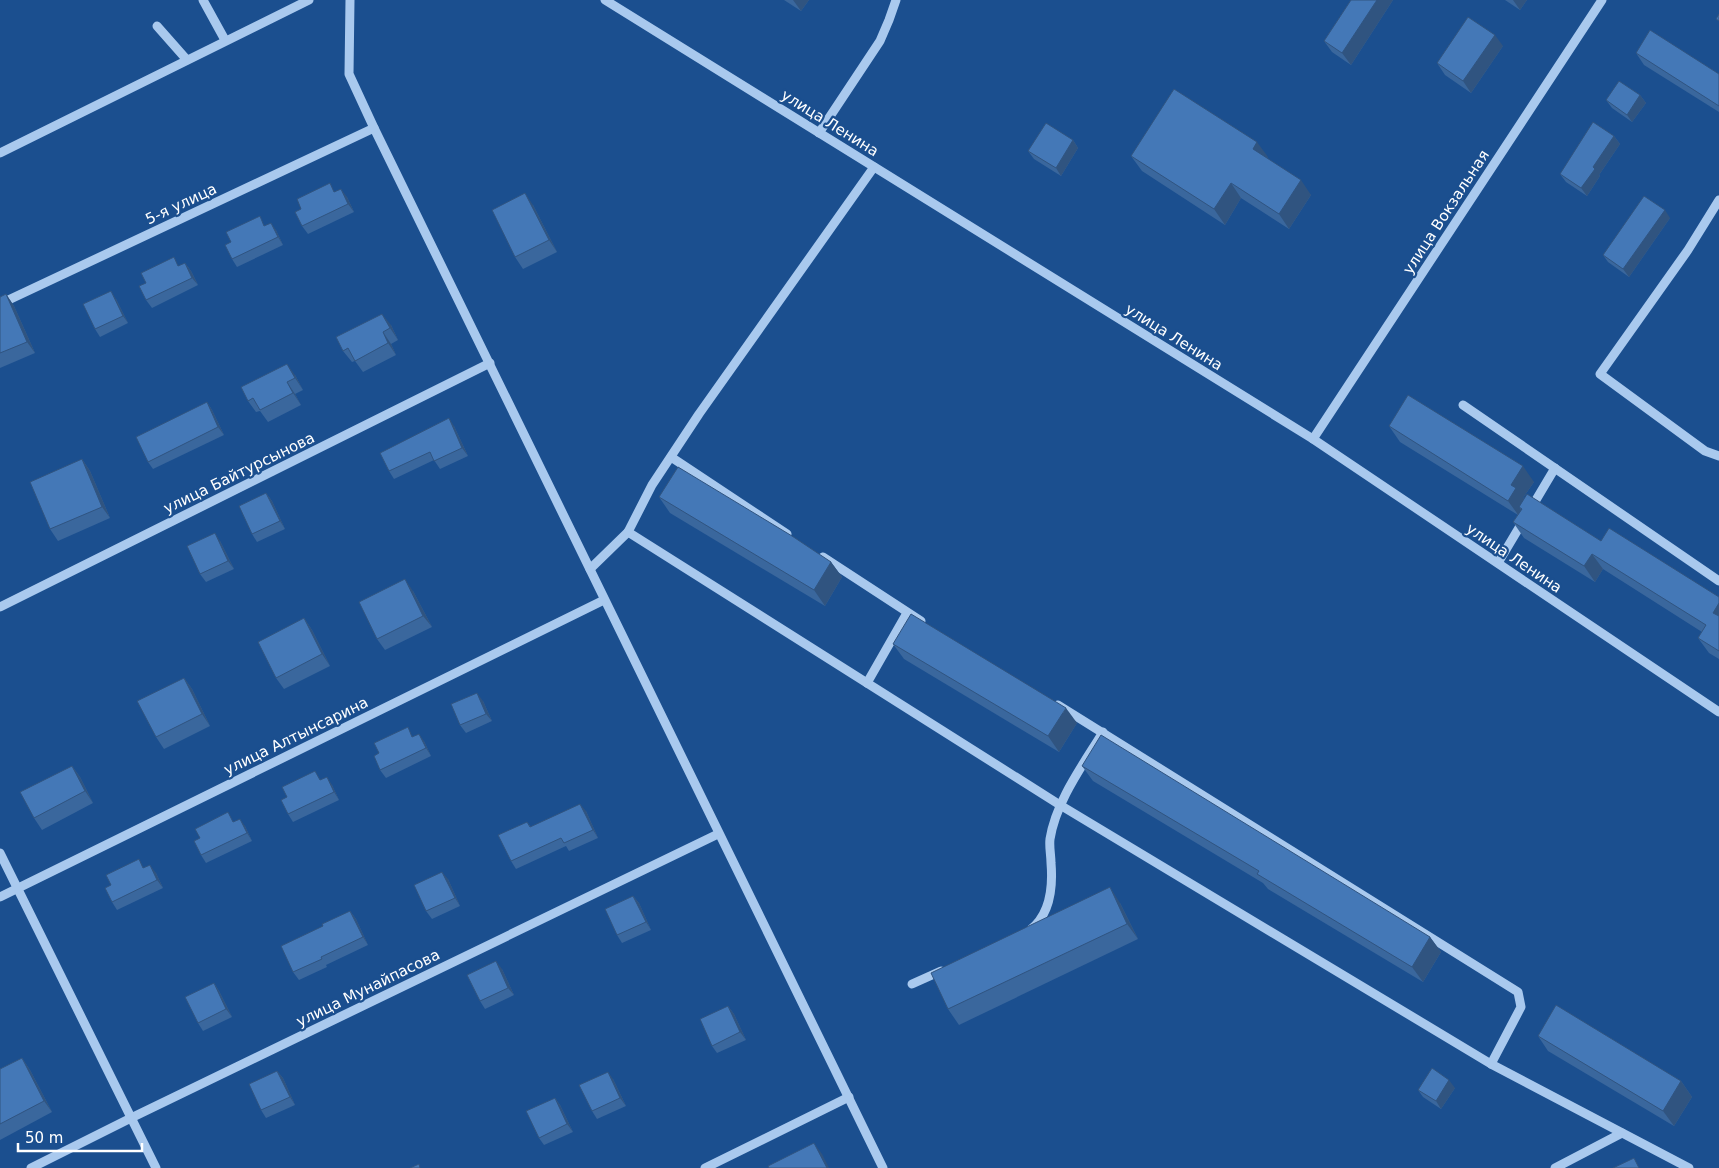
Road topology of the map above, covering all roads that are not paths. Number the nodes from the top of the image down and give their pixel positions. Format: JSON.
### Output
{"nodes":[{"id":1,"x":203,"y":0,"type":"edge"},
{"id":2,"x":309,"y":0,"type":"edge"},
{"id":3,"x":350,"y":0,"type":"edge"},
{"id":4,"x":605,"y":0,"type":"edge"},
{"id":5,"x":896,"y":0,"type":"edge"},
{"id":6,"x":1602,"y":0,"type":"edge"},
{"id":7,"x":157,"y":26,"type":"dead end"},
{"id":8,"x":225,"y":40,"type":"junction"},
{"id":9,"x":187,"y":60,"type":"junction"},
{"id":10,"x":374,"y":128,"type":"junction"},
{"id":11,"x":819,"y":133,"type":"junction"},
{"id":12,"x":0,"y":153,"type":"edge"},
{"id":13,"x":874,"y":167,"type":"junction"},
{"id":14,"x":1719,"y":200,"type":"edge"},
{"id":15,"x":0,"y":304,"type":"edge"},
{"id":16,"x":490,"y":363,"type":"junction"},
{"id":17,"x":1464,"y":405,"type":"dead end"},
{"id":18,"x":1313,"y":439,"type":"junction"},
{"id":19,"x":1719,"y":456,"type":"edge"},
{"id":20,"x":670,"y":457,"type":"junction"},
{"id":21,"x":1555,"y":468,"type":"junction"},
{"id":22,"x":628,"y":532,"type":"junction"},
{"id":23,"x":793,"y":538,"type":"edge"},
{"id":24,"x":818,"y":554,"type":"edge"},
{"id":25,"x":1498,"y":563,"type":"junction"},
{"id":26,"x":590,"y":570,"type":"junction"},
{"id":27,"x":1719,"y":581,"type":"edge"},
{"id":28,"x":604,"y":600,"type":"junction"},
{"id":29,"x":0,"y":607,"type":"edge"},
{"id":30,"x":907,"y":613,"type":"junction"},
{"id":31,"x":933,"y":628,"type":"edge"},
{"id":32,"x":867,"y":683,"type":"junction"},
{"id":33,"x":1052,"y":701,"type":"edge"},
{"id":34,"x":1719,"y":712,"type":"edge"},
{"id":35,"x":1102,"y":732,"type":"junction"},
{"id":36,"x":1060,"y":805,"type":"junction"},
{"id":37,"x":718,"y":834,"type":"junction"},
{"id":38,"x":0,"y":853,"type":"edge"},
{"id":39,"x":18,"y":889,"type":"junction"},
{"id":40,"x":0,"y":897,"type":"edge"},
{"id":41,"x":1024,"y":933,"type":"edge"},
{"id":42,"x":946,"y":968,"type":"edge"},
{"id":43,"x":912,"y":984,"type":"dead end"},
{"id":44,"x":1490,"y":1064,"type":"junction"},
{"id":45,"x":849,"y":1097,"type":"junction"},
{"id":46,"x":131,"y":1118,"type":"junction"},
{"id":47,"x":1622,"y":1132,"type":"junction"},
{"id":48,"x":31,"y":1168,"type":"edge"},
{"id":49,"x":156,"y":1168,"type":"edge"},
{"id":50,"x":705,"y":1168,"type":"edge"},
{"id":51,"x":883,"y":1168,"type":"edge"},
{"id":52,"x":1555,"y":1168,"type":"edge"},
{"id":53,"x":1689,"y":1168,"type":"edge"}],
"edges":[{"from":1,"to":8,"type":"street"},
{"from":2,"to":8,"type":"street"},
{"from":3,"to":10,"type":"street"},
{"from":4,"to":11,"type":"street","name":"улица Ленина"},
{"from":5,"to":11,"type":"street"},
{"from":6,"to":18,"type":"street","name":"улица Вокзальная"},
{"from":7,"to":9,"type":"street"},
{"from":8,"to":9,"type":"street"},
{"from":9,"to":12,"type":"street"},
{"from":10,"to":15,"type":"street","name":"5-я улица"},
{"from":10,"to":16,"type":"street"},
{"from":11,"to":13,"type":"street","name":"улица Ленина"},
{"from":13,"to":18,"type":"street","name":"улица Ленина"},
{"from":13,"to":20,"type":"street"},
{"from":14,"to":19,"type":"street"},
{"from":16,"to":26,"type":"street"},
{"from":16,"to":29,"type":"street","name":"улица Байтурсынова"},
{"from":17,"to":21,"type":"street"},
{"from":18,"to":25,"type":"street","name":"улица Ленина"},
{"from":20,"to":22,"type":"street"},
{"from":20,"to":23,"type":"street"},
{"from":21,"to":25,"type":"street"},
{"from":21,"to":27,"type":"street"},
{"from":22,"to":26,"type":"street"},
{"from":22,"to":32,"type":"street"},
{"from":24,"to":30,"type":"street"},
{"from":25,"to":34,"type":"street","name":"улица Ленина"},
{"from":26,"to":28,"type":"street"},
{"from":28,"to":37,"type":"street"},
{"from":28,"to":39,"type":"street","name":"улица Алтынсарина"},
{"from":30,"to":31,"type":"street"},
{"from":30,"to":32,"type":"street"},
{"from":32,"to":36,"type":"street"},
{"from":33,"to":35,"type":"street"},
{"from":35,"to":36,"type":"street"},
{"from":35,"to":44,"type":"street"},
{"from":36,"to":41,"type":"street"},
{"from":36,"to":44,"type":"street"},
{"from":37,"to":45,"type":"street"},
{"from":37,"to":46,"type":"street","name":"улица Мунайпасова"},
{"from":38,"to":39,"type":"street"},
{"from":39,"to":40,"type":"street","name":"улица Алтынсарина"},
{"from":39,"to":46,"type":"street"},
{"from":42,"to":43,"type":"street"},
{"from":44,"to":47,"type":"street"},
{"from":45,"to":50,"type":"street"},
{"from":45,"to":51,"type":"street"},
{"from":46,"to":48,"type":"street","name":"улица Мунайпасова"},
{"from":46,"to":49,"type":"street"},
{"from":47,"to":52,"type":"street"},
{"from":47,"to":53,"type":"street"}]}
